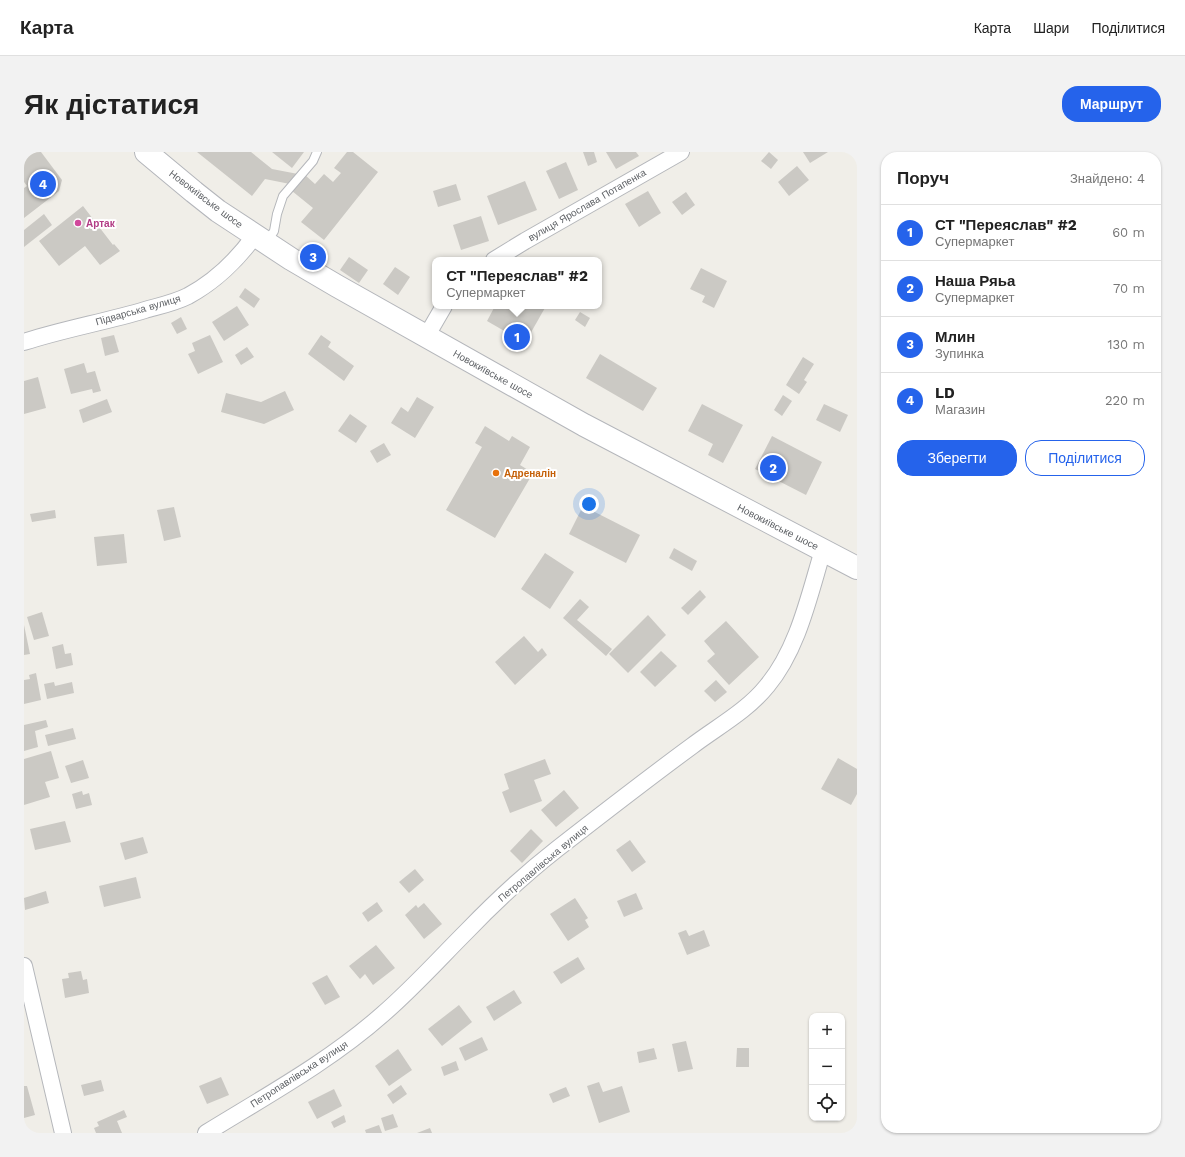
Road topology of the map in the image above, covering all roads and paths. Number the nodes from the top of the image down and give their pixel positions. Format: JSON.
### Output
{"nodes":[{"id":1,"x":146,"y":152,"type":"edge"},
{"id":2,"x":317,"y":152,"type":"edge"},
{"id":3,"x":682,"y":152,"type":"edge"},
{"id":4,"x":261,"y":239,"type":"junction"},
{"id":5,"x":499,"y":257,"type":"edge"},
{"id":6,"x":442,"y":309,"type":"edge"},
{"id":7,"x":426,"y":337,"type":"junction"},
{"id":8,"x":24,"y":342,"type":"edge"},
{"id":9,"x":823,"y":550,"type":"junction"},
{"id":10,"x":855,"y":564,"type":"edge"},
{"id":11,"x":24,"y":966,"type":"edge"},
{"id":12,"x":63,"y":1133,"type":"edge"},
{"id":13,"x":206,"y":1133,"type":"edge"}],
"edges":[{"from":1,"to":4,"type":"main road","name":"Новокиївське шосе"},
{"from":2,"to":4,"type":"lane"},
{"from":3,"to":5,"type":"street","name":"вулиця Ярослава Потапенка"},
{"from":4,"to":7,"type":"main road","name":"Новокиївське шосе"},
{"from":4,"to":8,"type":"street","name":"Підварська вулиця"},
{"from":6,"to":7,"type":"street"},
{"from":7,"to":9,"type":"main road","name":"Новокиївське шосе"},
{"from":9,"to":10,"type":"main road","name":"Новокиївське шосе"},
{"from":9,"to":13,"type":"street","name":"Петропавлівська вулиця"},
{"from":11,"to":12,"type":"street"}]}
